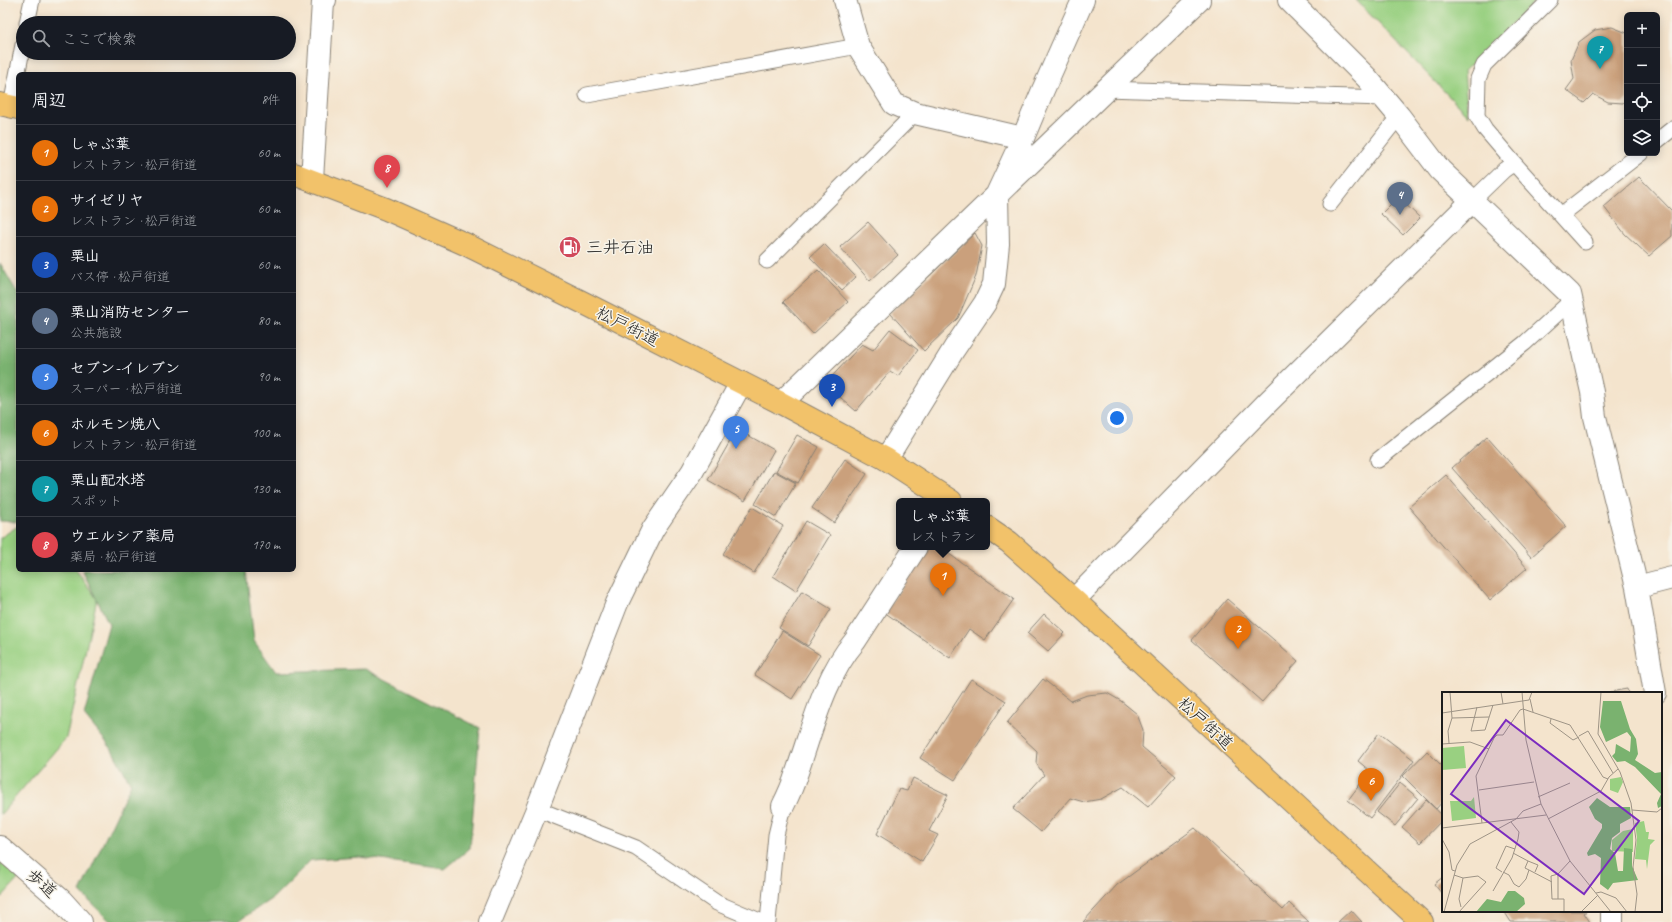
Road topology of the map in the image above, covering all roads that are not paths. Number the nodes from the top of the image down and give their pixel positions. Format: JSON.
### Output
{"nodes":[{"id":1,"x":32,"y":0,"type":"edge"},
{"id":2,"x":845,"y":0,"type":"edge"},
{"id":3,"x":1083,"y":0,"type":"edge"},
{"id":4,"x":1199,"y":0,"type":"edge"},
{"id":5,"x":1289,"y":0,"type":"edge"},
{"id":6,"x":1550,"y":0,"type":"edge"},
{"id":7,"x":323,"y":1,"type":"edge"},
{"id":8,"x":29,"y":16,"type":"edge"},
{"id":9,"x":858,"y":46,"type":"junction"},
{"id":10,"x":20,"y":60,"type":"edge"},
{"id":11,"x":17,"y":72,"type":"edge"},
{"id":12,"x":16,"y":78,"type":"edge"},
{"id":13,"x":1106,"y":89,"type":"junction"},
{"id":14,"x":587,"y":95,"type":"dead end"},
{"id":15,"x":1383,"y":98,"type":"junction"},
{"id":16,"x":10,"y":106,"type":"edge"},
{"id":17,"x":915,"y":113,"type":"junction"},
{"id":18,"x":1399,"y":116,"type":"junction"},
{"id":19,"x":1672,"y":129,"type":"edge"},
{"id":20,"x":1023,"y":138,"type":"junction"},
{"id":21,"x":1660,"y":139,"type":"edge"},
{"id":22,"x":1638,"y":156,"type":"edge"},
{"id":23,"x":1514,"y":163,"type":"junction"},
{"id":24,"x":303,"y":177,"type":"edge"},
{"id":25,"x":997,"y":194,"type":"junction"},
{"id":26,"x":1472,"y":201,"type":"junction"},
{"id":27,"x":1330,"y":204,"type":"dead end"},
{"id":28,"x":1561,"y":215,"type":"junction"},
{"id":29,"x":1585,"y":242,"type":"dead end"},
{"id":30,"x":767,"y":261,"type":"dead end"},
{"id":31,"x":1572,"y":301,"type":"junction"},
{"id":32,"x":741,"y":383,"type":"junction"},
{"id":33,"x":782,"y":402,"type":"junction"},
{"id":34,"x":886,"y":459,"type":"junction"},
{"id":35,"x":1378,"y":460,"type":"dead end"},
{"id":36,"x":945,"y":498,"type":"edge"},
{"id":37,"x":990,"y":529,"type":"edge"},
{"id":38,"x":914,"y":550,"type":"edge"},
{"id":39,"x":1672,"y":578,"type":"edge"},
{"id":40,"x":1637,"y":587,"type":"junction"},
{"id":41,"x":1074,"y":600,"type":"junction"},
{"id":42,"x":1655,"y":692,"type":"edge"},
{"id":43,"x":783,"y":806,"type":"joint"},
{"id":44,"x":537,"y":809,"type":"junction"},
{"id":45,"x":0,"y":847,"type":"edge"},
{"id":46,"x":81,"y":922,"type":"edge"},
{"id":47,"x":490,"y":922,"type":"edge"},
{"id":48,"x":762,"y":922,"type":"edge"},
{"id":49,"x":768,"y":922,"type":"edge"},
{"id":50,"x":1422,"y":922,"type":"edge"}],
"edges":[{"from":1,"to":8,"type":"lane"},
{"from":2,"to":9,"type":"street"},
{"from":3,"to":20,"type":"street"},
{"from":4,"to":13,"type":"street"},
{"from":5,"to":15,"type":"street"},
{"from":6,"to":23,"type":"lane"},
{"from":7,"to":24,"type":"street"},
{"from":9,"to":14,"type":"lane"},
{"from":9,"to":17,"type":"street"},
{"from":10,"to":11,"type":"lane"},
{"from":12,"to":16,"type":"lane"},
{"from":13,"to":15,"type":"lane"},
{"from":13,"to":25,"type":"street"},
{"from":15,"to":18,"type":"street"},
{"from":17,"to":20,"type":"street"},
{"from":17,"to":30,"type":"lane"},
{"from":18,"to":26,"type":"street"},
{"from":18,"to":27,"type":"lane"},
{"from":19,"to":21,"type":"lane"},
{"from":20,"to":25,"type":"street"},
{"from":22,"to":28,"type":"lane"},
{"from":23,"to":26,"type":"lane"},
{"from":23,"to":28,"type":"lane"},
{"from":24,"to":32,"type":"main road","name":"松戸街道"},
{"from":25,"to":33,"type":"street"},
{"from":25,"to":34,"type":"street"},
{"from":26,"to":31,"type":"street"},
{"from":26,"to":41,"type":"street"},
{"from":28,"to":29,"type":"lane"},
{"from":31,"to":35,"type":"lane"},
{"from":31,"to":40,"type":"street"},
{"from":32,"to":33,"type":"main road","name":"松戸街道"},
{"from":32,"to":44,"type":"street"},
{"from":33,"to":34,"type":"main road","name":"松戸街道"},
{"from":34,"to":36,"type":"main road","name":"松戸街道"},
{"from":37,"to":41,"type":"main road","name":"松戸街道"},
{"from":38,"to":43,"type":"street"},
{"from":39,"to":40,"type":"street"},
{"from":40,"to":42,"type":"street"},
{"from":41,"to":50,"type":"main road","name":"松戸街道"},
{"from":43,"to":49,"type":"lane"},
{"from":44,"to":47,"type":"street"},
{"from":44,"to":48,"type":"lane"},
{"from":45,"to":46,"type":"street","name":"歩道"}]}
